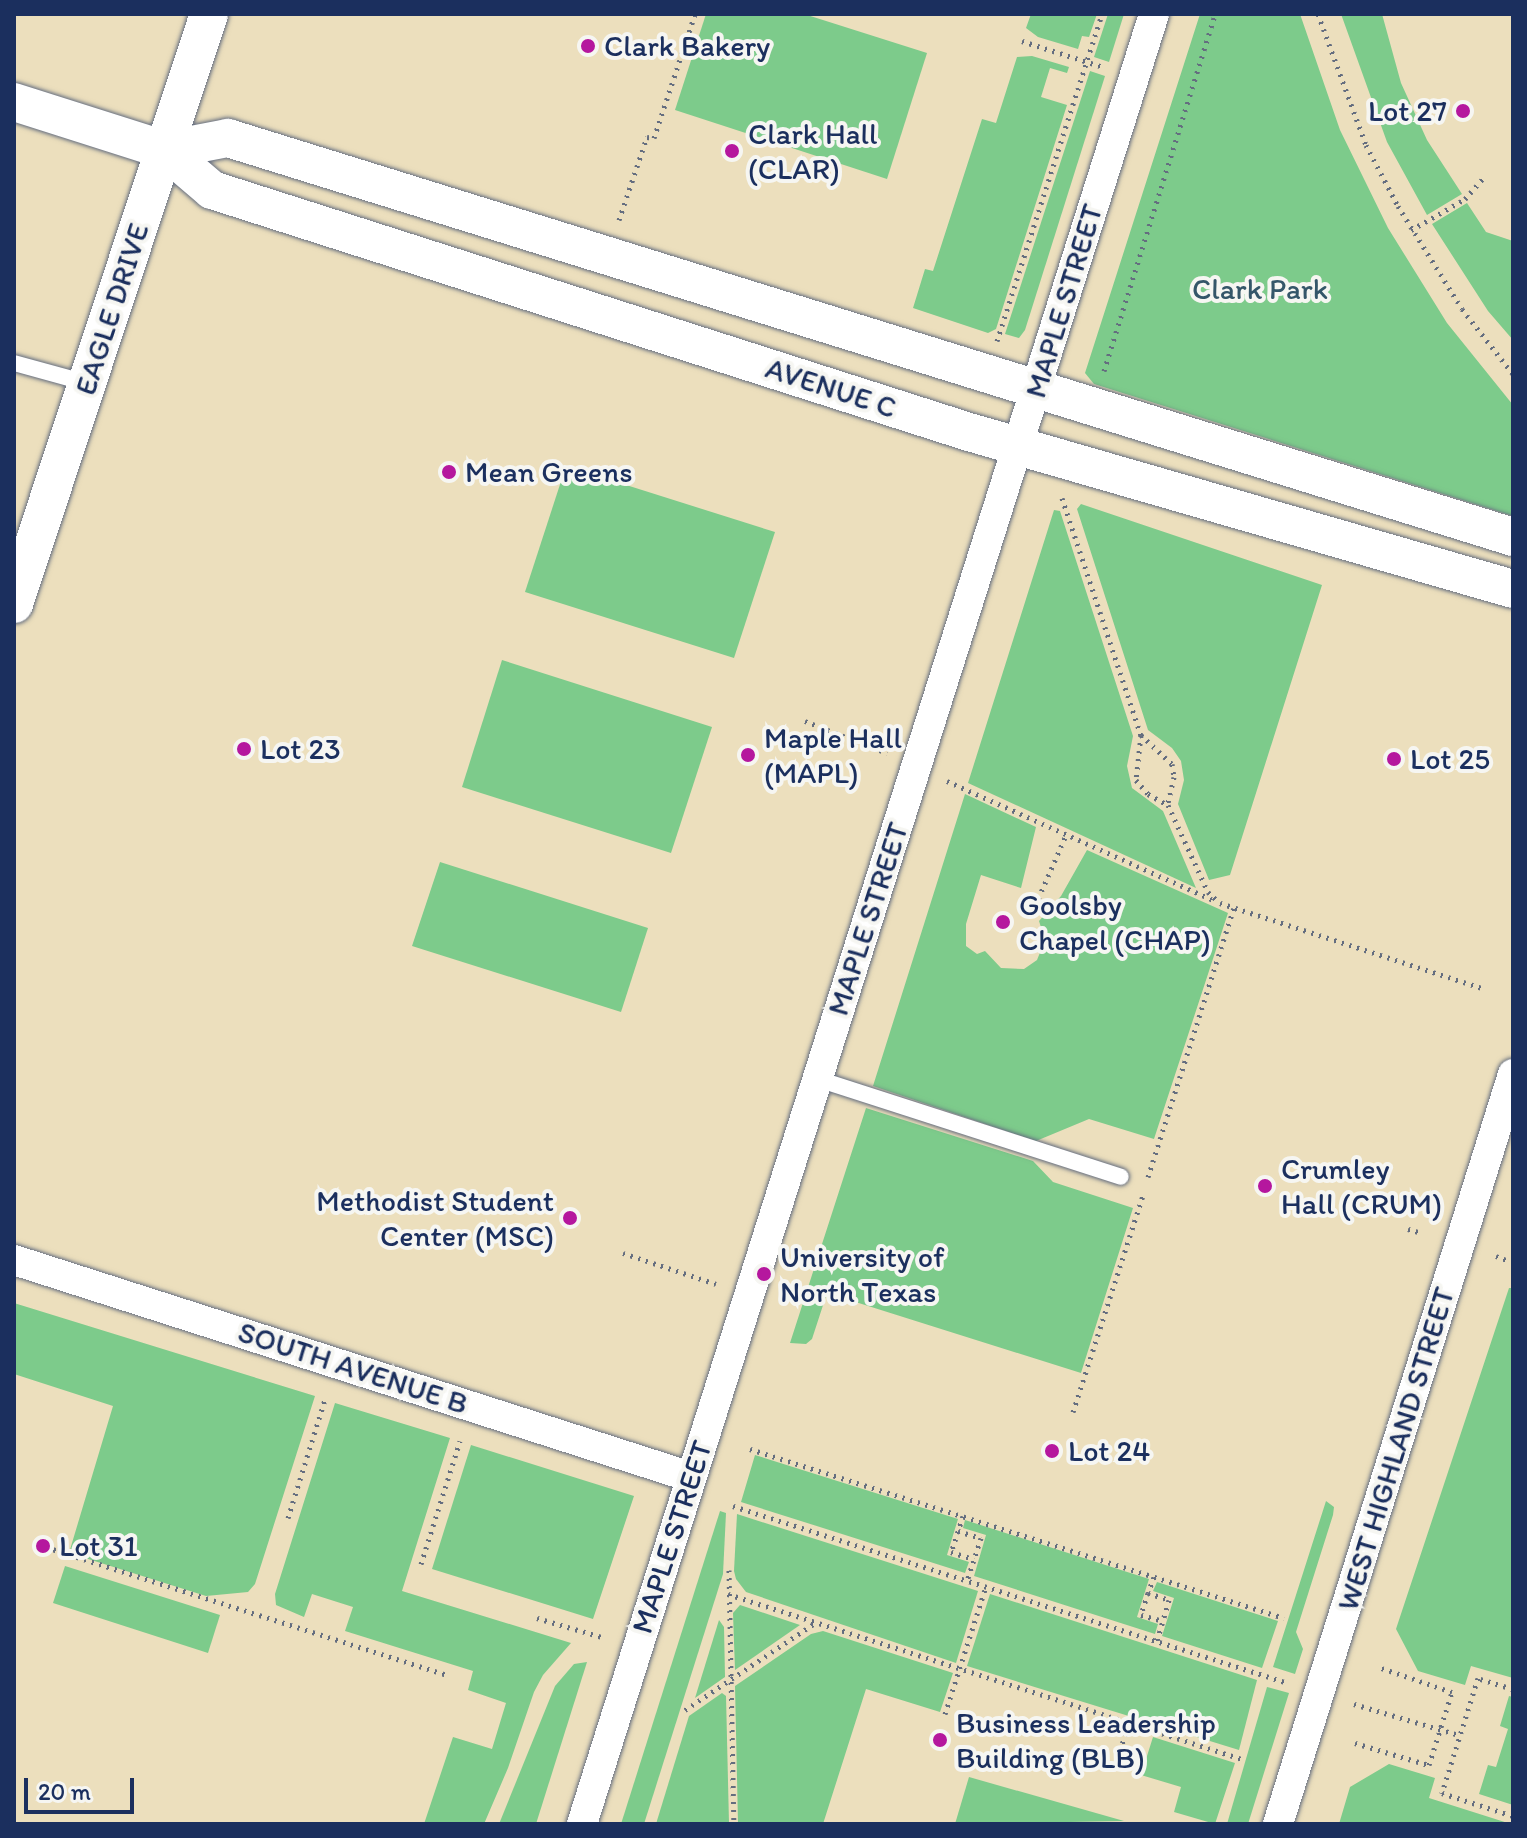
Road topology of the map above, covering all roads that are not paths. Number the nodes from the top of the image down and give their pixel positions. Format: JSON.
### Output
{"nodes":[{"id":1,"x":209,"y":14,"type":"edge"},
{"id":2,"x":1154,"y":14,"type":"edge"},
{"id":3,"x":14,"y":102,"type":"edge"},
{"id":4,"x":165,"y":150,"type":"junction"},
{"id":5,"x":14,"y":363,"type":"edge"},
{"id":6,"x":87,"y":383,"type":"junction"},
{"id":7,"x":1037,"y":388,"type":"junction"},
{"id":8,"x":1018,"y":447,"type":"junction"},
{"id":9,"x":1513,"y":537,"type":"edge"},
{"id":10,"x":1513,"y":589,"type":"edge"},
{"id":11,"x":14,"y":604,"type":"edge"},
{"id":12,"x":1513,"y":1074,"type":"edge"},
{"id":13,"x":818,"y":1079,"type":"junction"},
{"id":14,"x":1121,"y":1177,"type":"dead end"},
{"id":15,"x":14,"y":1260,"type":"edge"},
{"id":16,"x":691,"y":1477,"type":"junction"},
{"id":17,"x":582,"y":1824,"type":"edge"},
{"id":18,"x":1278,"y":1824,"type":"edge"}],
"edges":[{"from":1,"to":4,"type":"street","name":"EAGLE DRIVE"},
{"from":2,"to":7,"type":"street","name":"MAPLE STREET"},
{"from":3,"to":4,"type":"street","name":"AVENUE C"},
{"from":4,"to":6,"type":"street","name":"EAGLE DRIVE"},
{"from":4,"to":7,"type":"street","name":"AVENUE C"},
{"from":4,"to":8,"type":"street","name":"AVENUE C"},
{"from":5,"to":6,"type":"lane"},
{"from":6,"to":11,"type":"street","name":"EAGLE DRIVE"},
{"from":7,"to":8,"type":"street","name":"MAPLE STREET"},
{"from":7,"to":9,"type":"street","name":"AVENUE C"},
{"from":8,"to":10,"type":"street","name":"AVENUE C"},
{"from":8,"to":13,"type":"street","name":"MAPLE STREET"},
{"from":12,"to":18,"type":"street","name":"WEST HIGHLAND STREET"},
{"from":13,"to":14,"type":"lane"},
{"from":13,"to":16,"type":"street","name":"MAPLE STREET"},
{"from":15,"to":16,"type":"street","name":"SOUTH AVENUE B"},
{"from":16,"to":17,"type":"street","name":"MAPLE STREET"}]}
